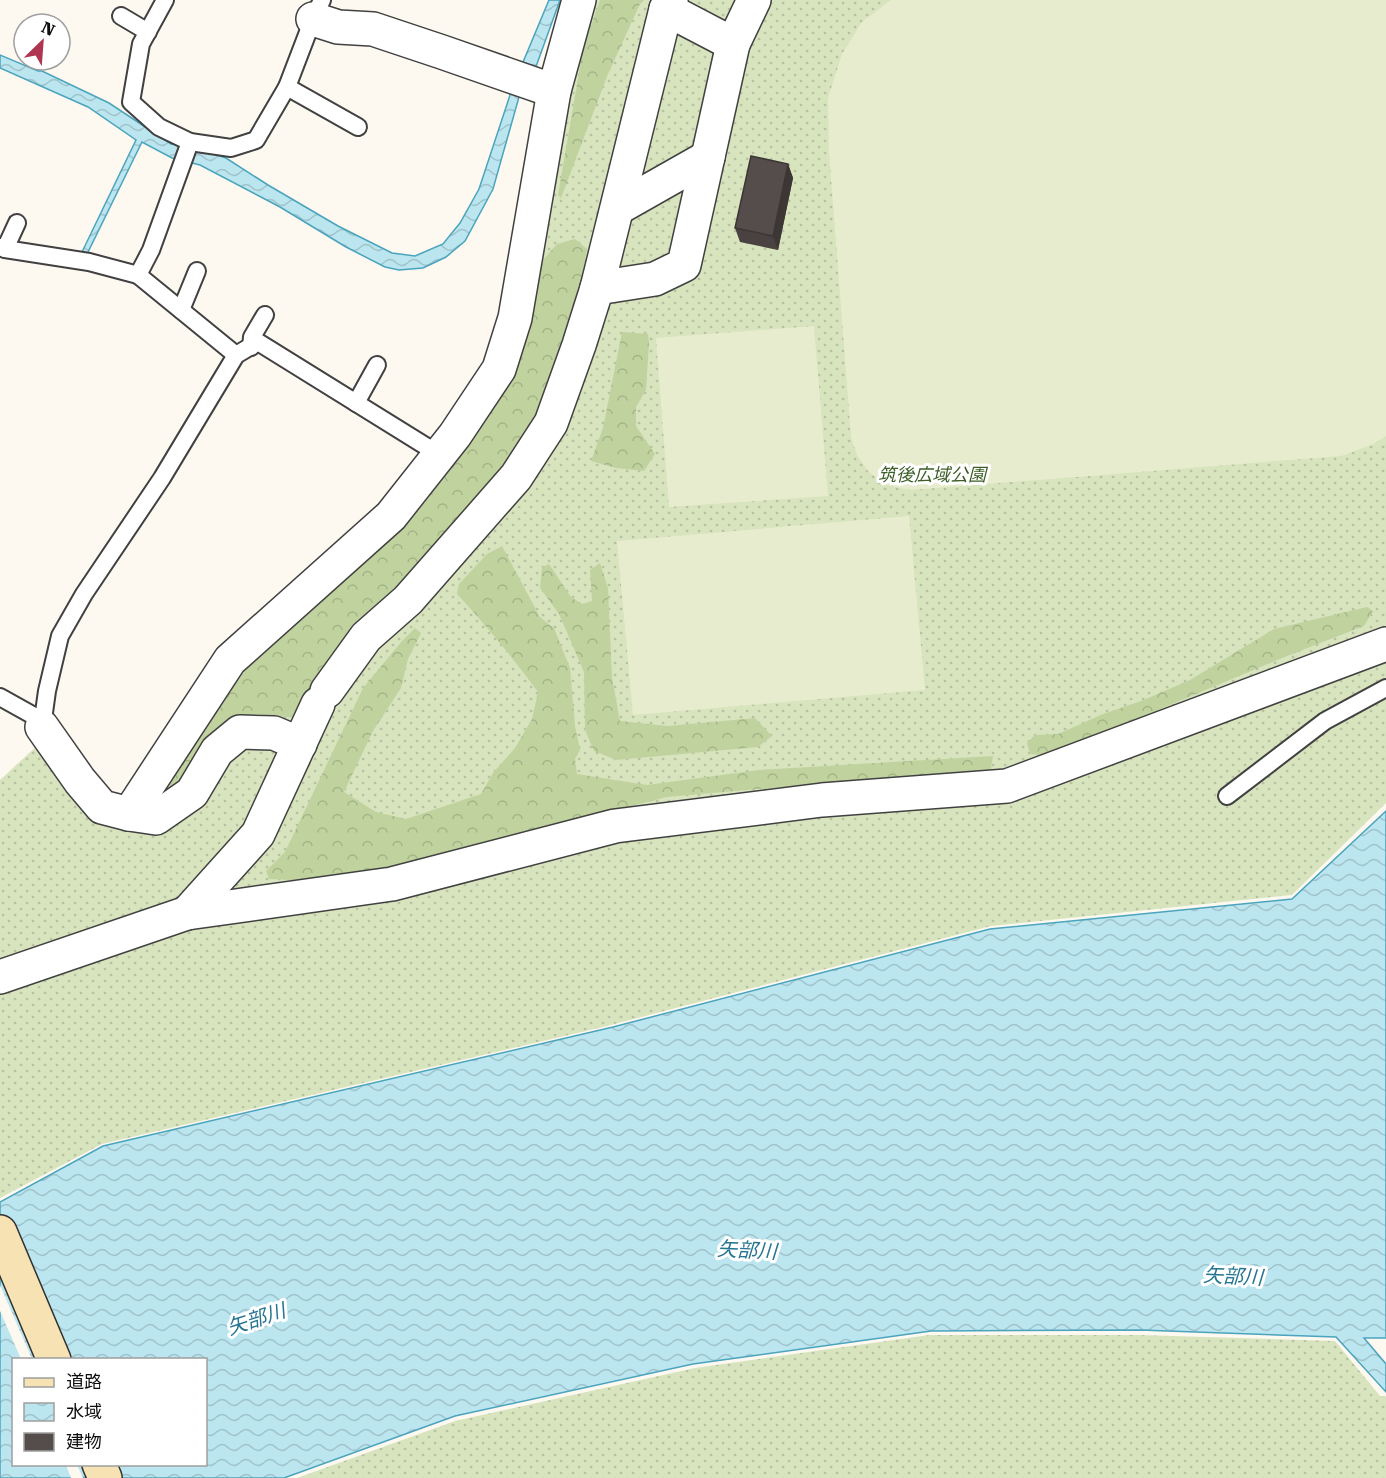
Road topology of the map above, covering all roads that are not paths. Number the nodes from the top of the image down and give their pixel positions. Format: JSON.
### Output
{"nodes":[{"id":1,"x":165,"y":0,"type":"edge"},
{"id":2,"x":579,"y":0,"type":"edge"},
{"id":3,"x":754,"y":0,"type":"edge"},
{"id":4,"x":669,"y":5,"type":"edge"},
{"id":5,"x":317,"y":10,"type":"edge"},
{"id":6,"x":122,"y":16,"type":"dead end"},
{"id":7,"x":148,"y":32,"type":"junction"},
{"id":8,"x":733,"y":44,"type":"junction"},
{"id":9,"x":286,"y":87,"type":"junction"},
{"id":10,"x":554,"y":91,"type":"junction"},
{"id":11,"x":358,"y":127,"type":"dead end"},
{"id":12,"x":190,"y":142,"type":"junction"},
{"id":13,"x":708,"y":157,"type":"junction"},
{"id":14,"x":618,"y":207,"type":"junction"},
{"id":15,"x":17,"y":223,"type":"dead end"},
{"id":16,"x":2,"y":248,"type":"edge"},
{"id":17,"x":197,"y":271,"type":"dead end"},
{"id":18,"x":138,"y":274,"type":"junction"},
{"id":19,"x":597,"y":288,"type":"junction"},
{"id":20,"x":181,"y":310,"type":"junction"},
{"id":21,"x":265,"y":315,"type":"dead end"},
{"id":22,"x":244,"y":351,"type":"junction"},
{"id":23,"x":377,"y":365,"type":"dead end"},
{"id":24,"x":356,"y":403,"type":"junction"},
{"id":25,"x":440,"y":455,"type":"junction"},
{"id":26,"x":1386,"y":644,"type":"edge"},
{"id":27,"x":1386,"y":688,"type":"edge"},
{"id":28,"x":0,"y":697,"type":"edge"},
{"id":29,"x":43,"y":724,"type":"junction"},
{"id":30,"x":300,"y":744,"type":"junction"},
{"id":31,"x":1227,"y":796,"type":"dead end"},
{"id":32,"x":129,"y":814,"type":"junction"},
{"id":33,"x":187,"y":913,"type":"junction"},
{"id":34,"x":0,"y":977,"type":"edge"},
{"id":35,"x":0,"y":1232,"type":"edge"},
{"id":36,"x":54,"y":1358,"type":"edge"}],
"edges":[{"from":1,"to":7,"type":"lane"},
{"from":2,"to":10,"type":"street"},
{"from":3,"to":8,"type":"street"},
{"from":4,"to":8,"type":"street"},
{"from":4,"to":14,"type":"street"},
{"from":5,"to":9,"type":"lane"},
{"from":5,"to":10,"type":"street"},
{"from":6,"to":7,"type":"lane"},
{"from":7,"to":12,"type":"lane"},
{"from":8,"to":13,"type":"street"},
{"from":9,"to":11,"type":"lane"},
{"from":9,"to":12,"type":"lane"},
{"from":10,"to":25,"type":"street"},
{"from":12,"to":18,"type":"lane"},
{"from":13,"to":14,"type":"street"},
{"from":13,"to":19,"type":"street"},
{"from":14,"to":19,"type":"street"},
{"from":15,"to":16,"type":"lane"},
{"from":16,"to":18,"type":"lane"},
{"from":17,"to":20,"type":"lane"},
{"from":18,"to":20,"type":"lane"},
{"from":19,"to":30,"type":"street"},
{"from":20,"to":22,"type":"lane"},
{"from":21,"to":22,"type":"lane"},
{"from":22,"to":24,"type":"lane"},
{"from":22,"to":29,"type":"lane"},
{"from":23,"to":24,"type":"lane"},
{"from":24,"to":25,"type":"lane"},
{"from":25,"to":32,"type":"street"},
{"from":26,"to":33,"type":"street"},
{"from":27,"to":31,"type":"lane"},
{"from":28,"to":29,"type":"lane"},
{"from":29,"to":32,"type":"street"},
{"from":30,"to":32,"type":"street"},
{"from":30,"to":33,"type":"street"},
{"from":33,"to":34,"type":"street"},
{"from":35,"to":36,"type":"main road"}]}
